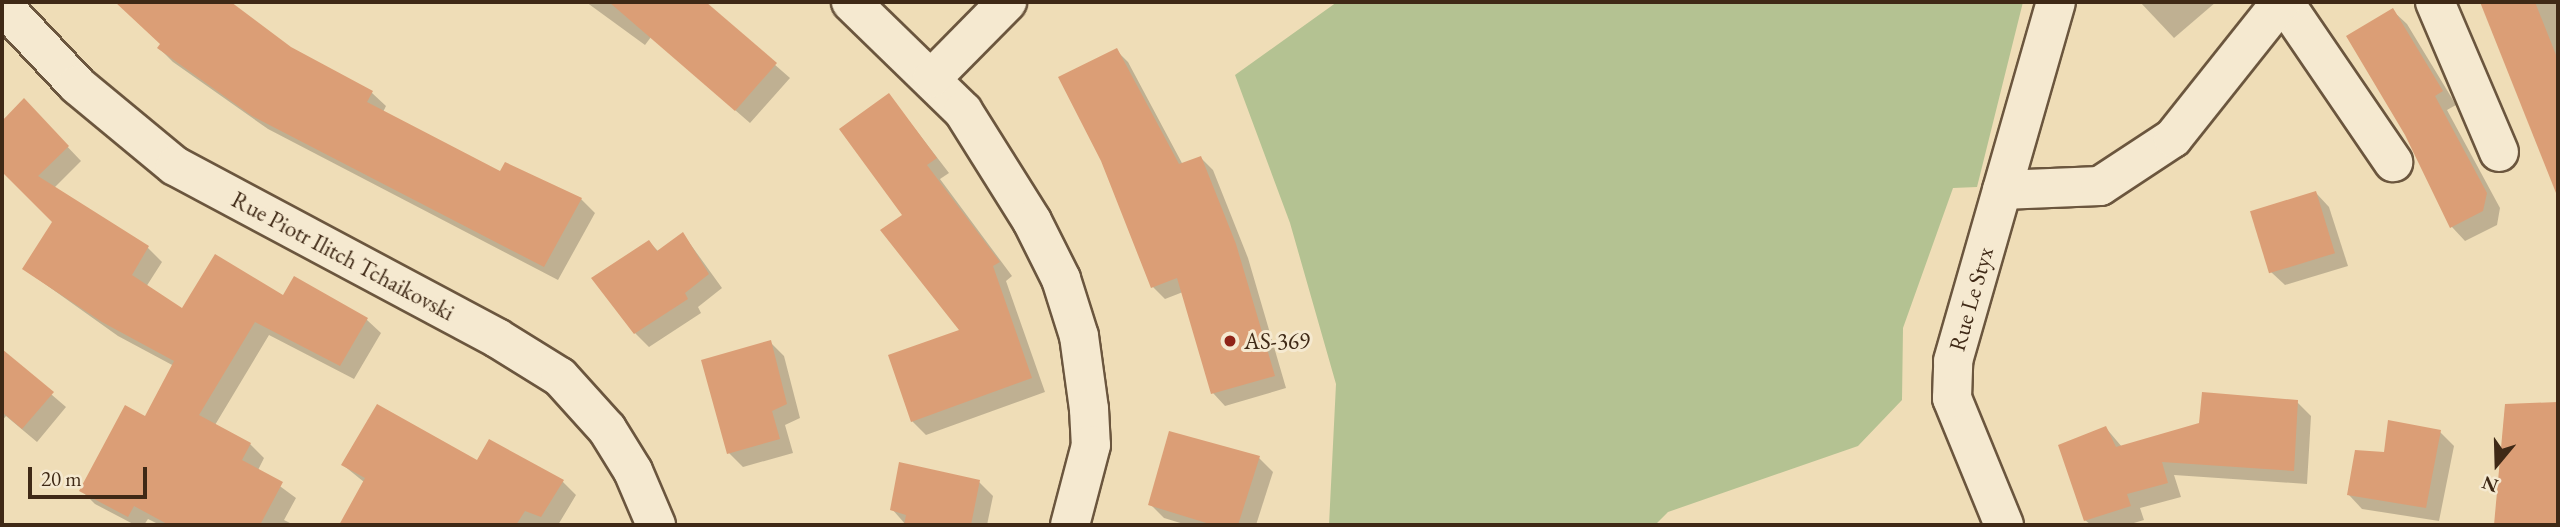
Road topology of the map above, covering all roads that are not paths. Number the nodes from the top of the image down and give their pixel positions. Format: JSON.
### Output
{"nodes":[{"id":1,"x":851,"y":2,"type":"edge"},
{"id":2,"x":1007,"y":2,"type":"edge"},
{"id":3,"x":2056,"y":2,"type":"edge"},
{"id":4,"x":2282,"y":2,"type":"edge"},
{"id":5,"x":2435,"y":2,"type":"edge"},
{"id":6,"x":2,"y":5,"type":"edge"},
{"id":7,"x":932,"y":78,"type":"junction"},
{"id":8,"x":2499,"y":152,"type":"dead end"},
{"id":9,"x":2393,"y":162,"type":"dead end"},
{"id":10,"x":2002,"y":190,"type":"junction"},
{"id":11,"x":656,"y":525,"type":"edge"},
{"id":12,"x":1070,"y":525,"type":"edge"},
{"id":13,"x":2004,"y":525,"type":"edge"}],
"edges":[{"from":1,"to":7,"type":"street"},
{"from":2,"to":7,"type":"street"},
{"from":3,"to":10,"type":"street","name":"Rue Le Styx"},
{"from":4,"to":9,"type":"street"},
{"from":4,"to":10,"type":"street"},
{"from":5,"to":8,"type":"street"},
{"from":6,"to":11,"type":"street","name":"Rue Piotr Ilitch Tchaikovski"},
{"from":7,"to":12,"type":"street"},
{"from":10,"to":13,"type":"street","name":"Rue Le Styx"}]}
